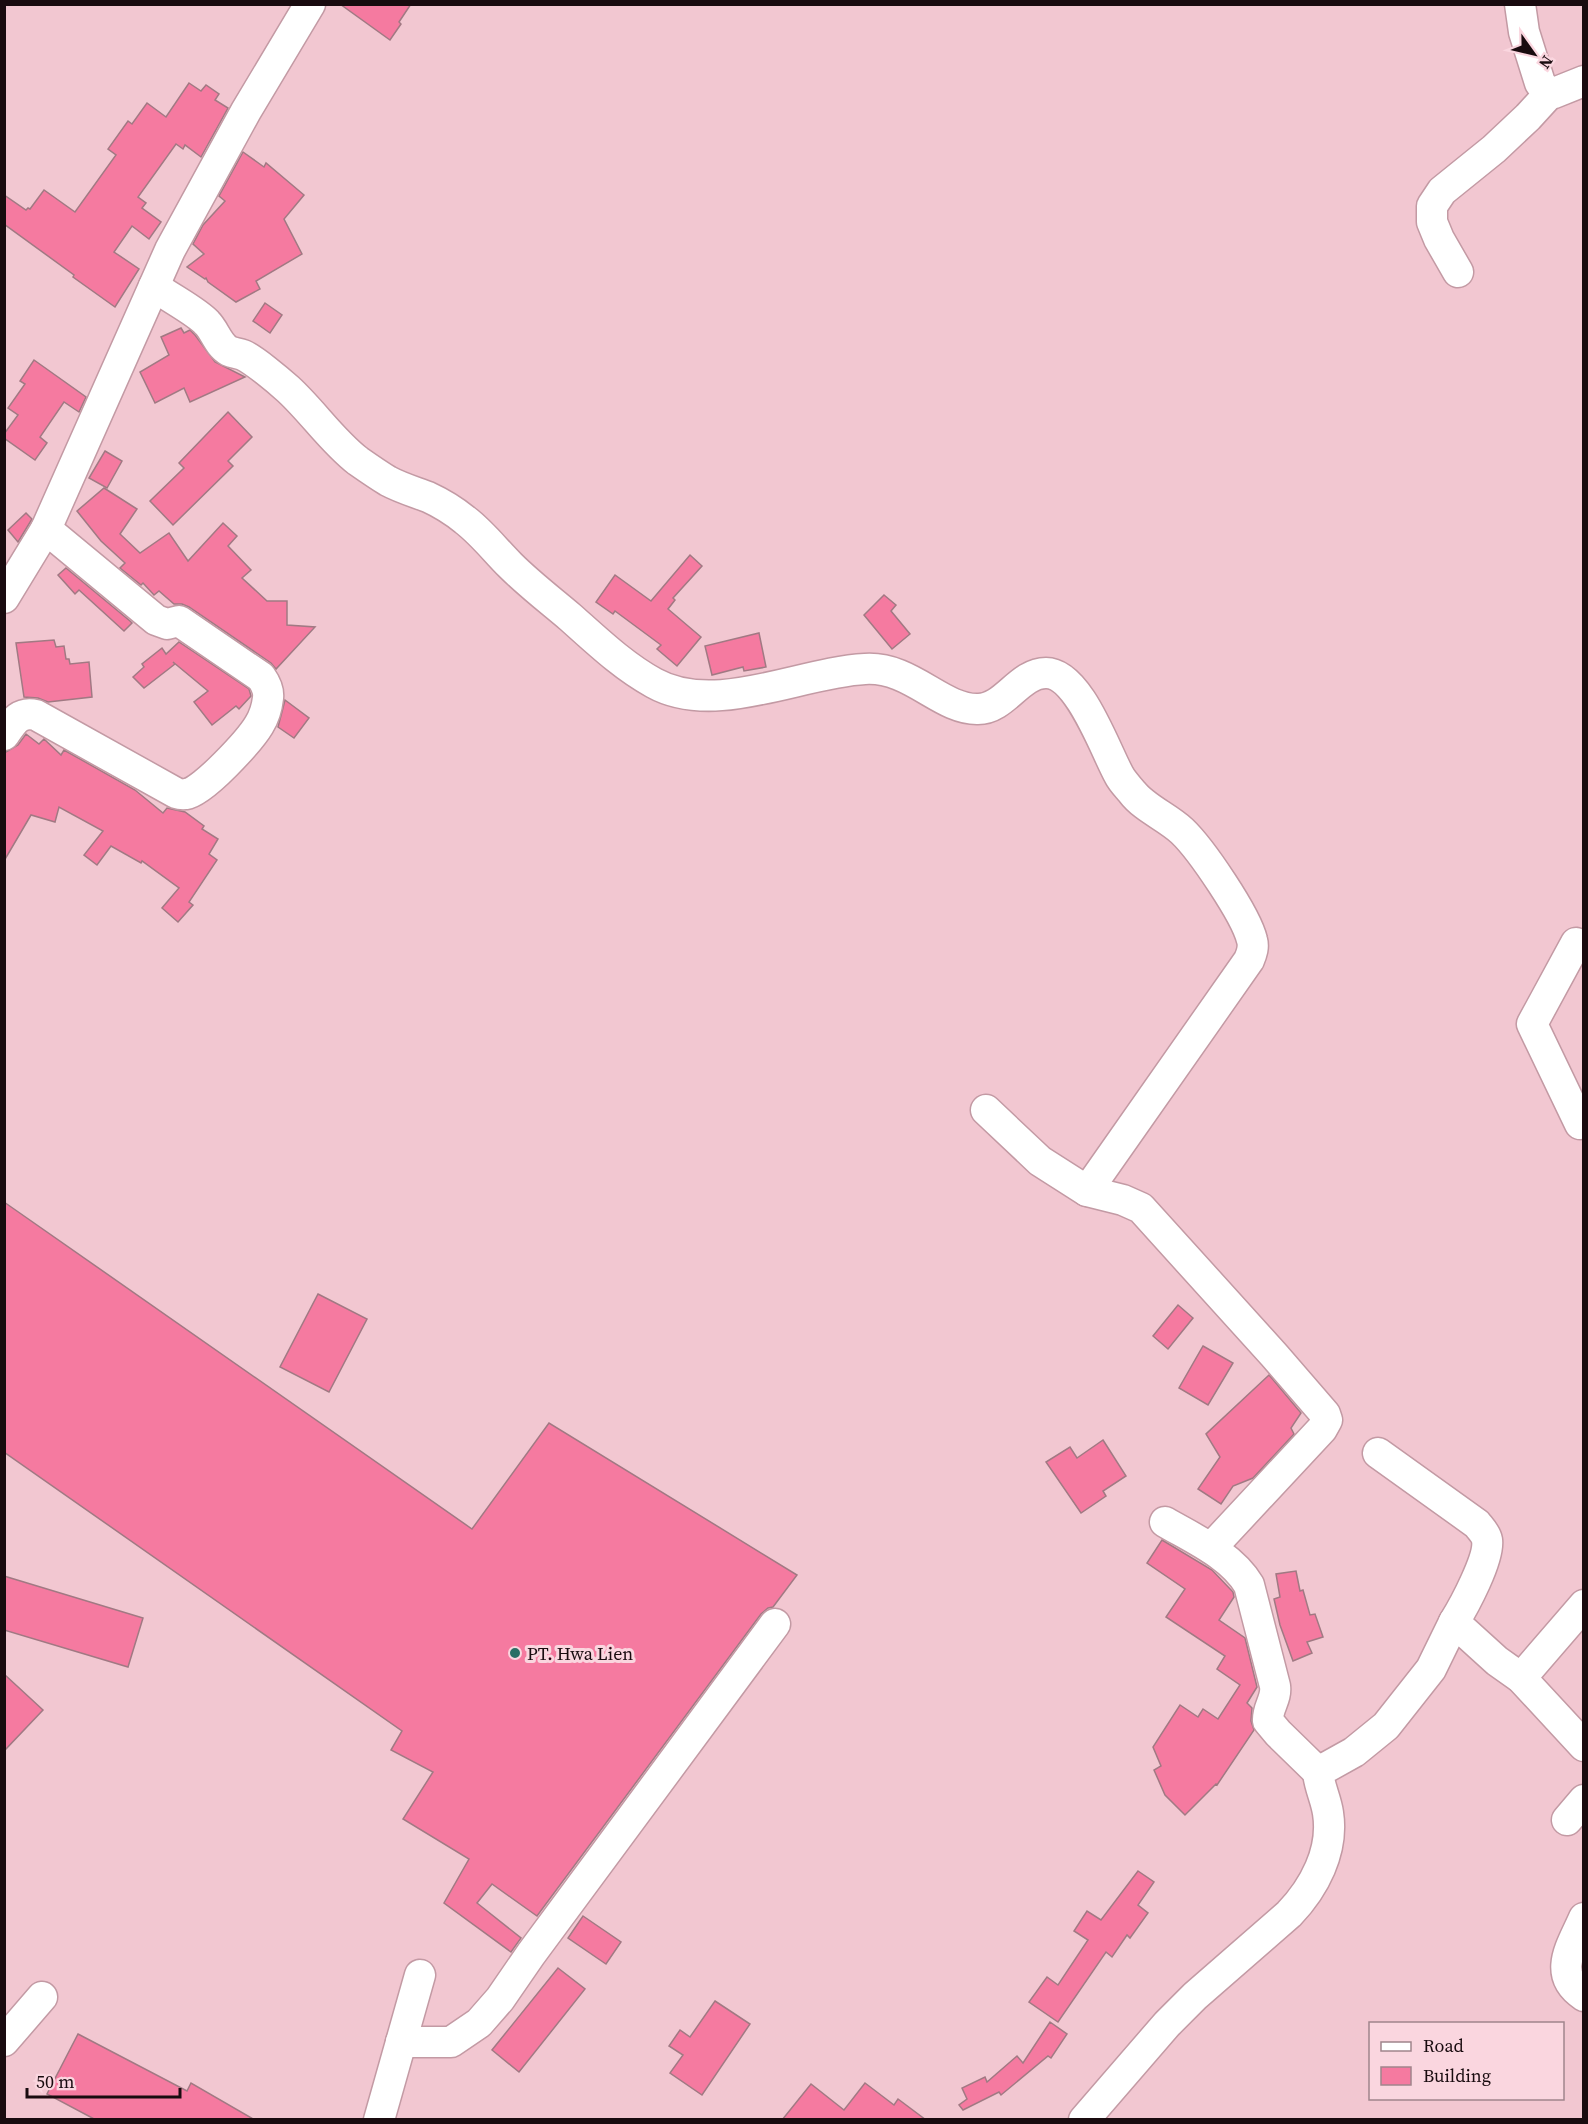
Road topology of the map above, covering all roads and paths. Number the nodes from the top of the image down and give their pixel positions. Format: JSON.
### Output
{"nodes":[{"id":1,"x":310,"y":4,"type":"edge"},
{"id":2,"x":1520,"y":4,"type":"edge"},
{"id":3,"x":1584,"y":81,"type":"edge"},
{"id":4,"x":1549,"y":94,"type":"junction"},
{"id":5,"x":1458,"y":272,"type":"dead end"},
{"id":6,"x":154,"y":286,"type":"junction"},
{"id":7,"x":46,"y":529,"type":"junction"},
{"id":8,"x":4,"y":598,"type":"edge"},
{"id":9,"x":4,"y":735,"type":"edge"},
{"id":10,"x":1576,"y":943,"type":"dead end"},
{"id":11,"x":986,"y":1110,"type":"dead end"},
{"id":12,"x":1582,"y":1124,"type":"edge"},
{"id":13,"x":1087,"y":1191,"type":"junction"},
{"id":14,"x":1378,"y":1453,"type":"dead end"},
{"id":15,"x":1165,"y":1522,"type":"dead end"},
{"id":16,"x":1211,"y":1548,"type":"junction"},
{"id":17,"x":1584,"y":1605,"type":"edge"},
{"id":18,"x":1454,"y":1622,"type":"junction"},
{"id":19,"x":775,"y":1624,"type":"dead end"},
{"id":20,"x":1521,"y":1678,"type":"junction"},
{"id":21,"x":1584,"y":1746,"type":"edge"},
{"id":22,"x":1317,"y":1772,"type":"junction"},
{"id":23,"x":1584,"y":1918,"type":"edge"},
{"id":24,"x":420,"y":1975,"type":"dead end"},
{"id":25,"x":1584,"y":1996,"type":"edge"},
{"id":26,"x":42,"y":1997,"type":"dead end"},
{"id":27,"x":4,"y":2040,"type":"edge"},
{"id":28,"x":402,"y":2042,"type":"junction"},
{"id":29,"x":379,"y":2120,"type":"edge"},
{"id":30,"x":1084,"y":2120,"type":"edge"}],
"edges":[{"from":1,"to":6,"type":"street"},
{"from":2,"to":4,"type":"street"},
{"from":3,"to":4,"type":"street"},
{"from":4,"to":5,"type":"street"},
{"from":6,"to":7,"type":"street"},
{"from":6,"to":13,"type":"street"},
{"from":7,"to":8,"type":"street"},
{"from":7,"to":9,"type":"street"},
{"from":10,"to":12,"type":"street"},
{"from":11,"to":13,"type":"street"},
{"from":13,"to":16,"type":"street"},
{"from":14,"to":18,"type":"street"},
{"from":15,"to":16,"type":"street"},
{"from":16,"to":22,"type":"street"},
{"from":17,"to":20,"type":"street"},
{"from":18,"to":20,"type":"street"},
{"from":18,"to":22,"type":"street"},
{"from":19,"to":28,"type":"street"},
{"from":20,"to":21,"type":"street"},
{"from":22,"to":30,"type":"street"},
{"from":23,"to":25,"type":"street"},
{"from":24,"to":28,"type":"street"},
{"from":26,"to":27,"type":"street"},
{"from":28,"to":29,"type":"street"}]}
